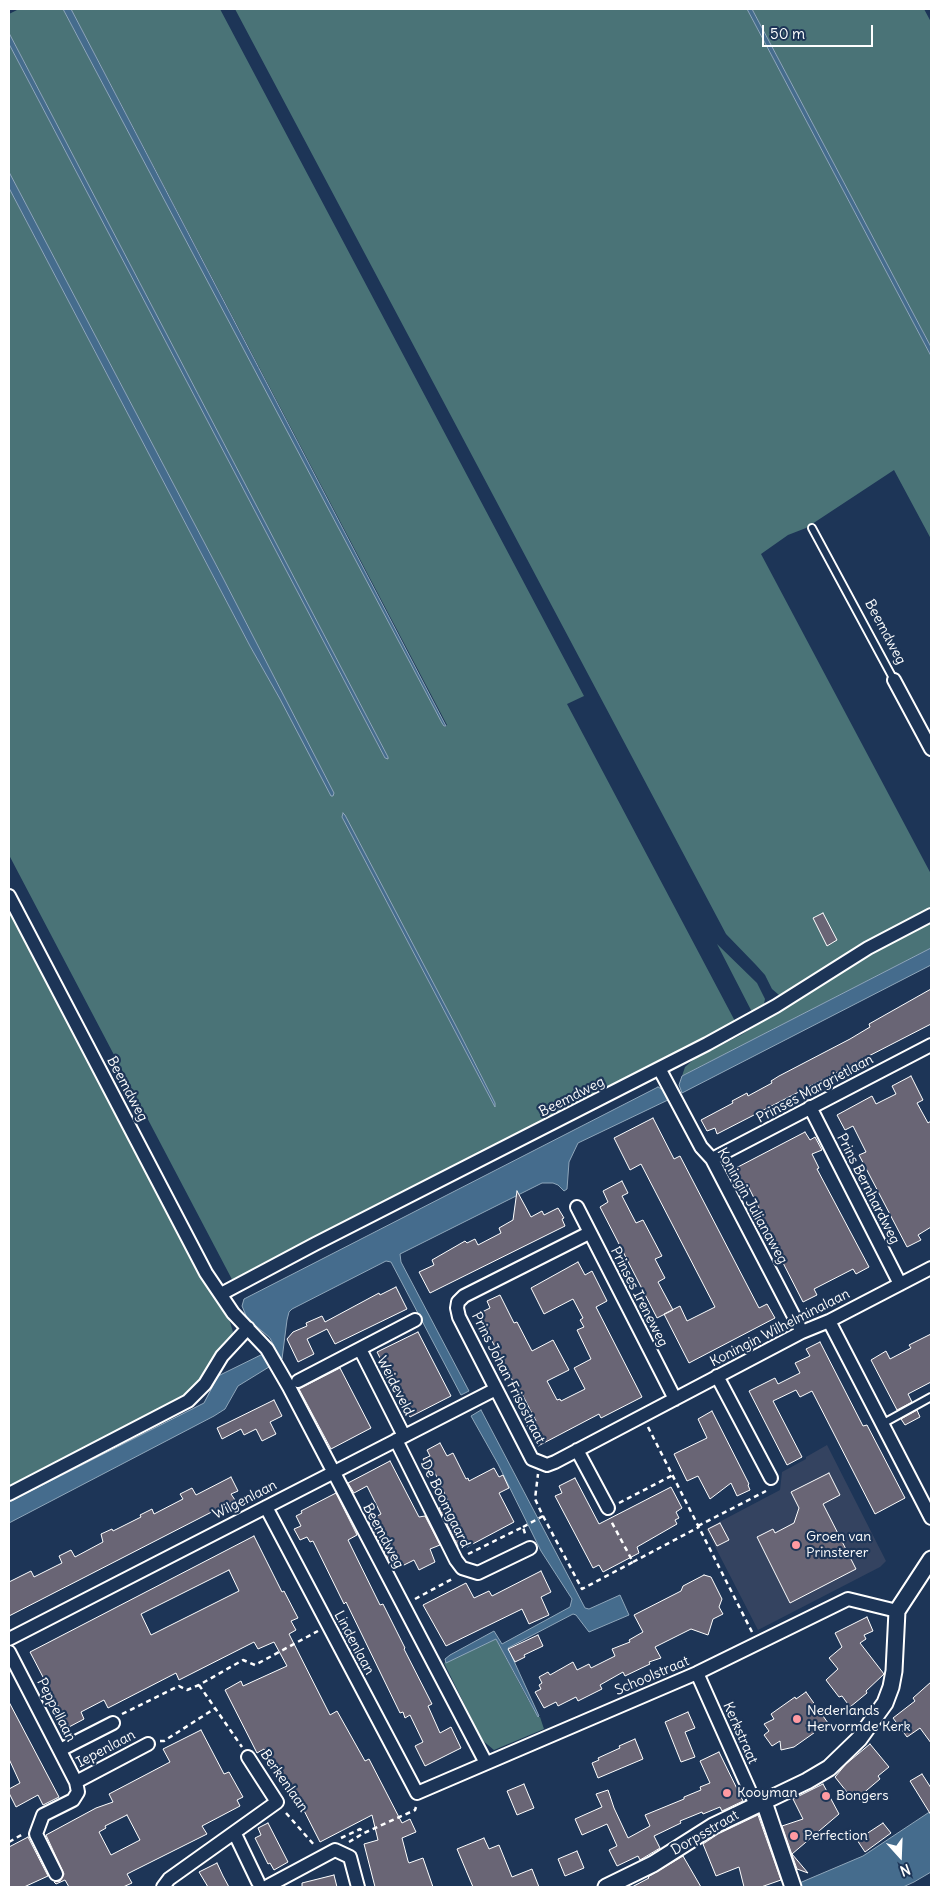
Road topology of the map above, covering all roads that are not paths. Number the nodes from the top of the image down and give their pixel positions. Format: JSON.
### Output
{"nodes":[{"id":1,"x":812,"y":528,"type":"dead end"},
{"id":2,"x":894,"y":680,"type":"joint"},
{"id":3,"x":931,"y":749,"type":"edge"},
{"id":4,"x":9,"y":896,"type":"edge"},
{"id":5,"x":931,"y":915,"type":"edge"},
{"id":6,"x":931,"y":1045,"type":"edge"},
{"id":7,"x":660,"y":1070,"type":"junction"},
{"id":8,"x":810,"y":1107,"type":"junction"},
{"id":9,"x":712,"y":1160,"type":"junction"},
{"id":10,"x":577,"y":1208,"type":"dead end"},
{"id":11,"x":589,"y":1233,"type":"junction"},
{"id":12,"x":931,"y":1268,"type":"edge"},
{"id":13,"x":900,"y":1284,"type":"junction"},
{"id":14,"x":221,"y":1294,"type":"junction"},
{"id":15,"x":415,"y":1320,"type":"dead end"},
{"id":16,"x":829,"y":1321,"type":"junction"},
{"id":17,"x":248,"y":1328,"type":"junction"},
{"id":18,"x":802,"y":1332,"type":"junction"},
{"id":19,"x":360,"y":1349,"type":"junction"},
{"id":20,"x":717,"y":1376,"type":"junction"},
{"id":21,"x":298,"y":1381,"type":"dead end"},
{"id":22,"x":496,"y":1389,"type":"junction"},
{"id":23,"x":931,"y":1397,"type":"edge"},
{"id":24,"x":675,"y":1399,"type":"junction"},
{"id":25,"x":882,"y":1424,"type":"junction"},
{"id":26,"x":400,"y":1438,"type":"junction"},
{"id":27,"x":577,"y":1450,"type":"junction"},
{"id":28,"x":539,"y":1463,"type":"joint"},
{"id":29,"x":332,"y":1473,"type":"junction"},
{"id":30,"x":771,"y":1478,"type":"road end"},
{"id":31,"x":9,"y":1494,"type":"edge"},
{"id":32,"x":266,"y":1507,"type":"junction"},
{"id":33,"x":608,"y":1508,"type":"road end"},
{"id":34,"x":931,"y":1518,"type":"edge"},
{"id":35,"x":530,"y":1548,"type":"road end"},
{"id":36,"x":931,"y":1559,"type":"edge"},
{"id":37,"x":898,"y":1611,"type":"junction"},
{"id":38,"x":9,"y":1639,"type":"edge"},
{"id":39,"x":9,"y":1652,"type":"edge"},
{"id":40,"x":697,"y":1673,"type":"junction"},
{"id":41,"x":113,"y":1723,"type":"road end"},
{"id":42,"x":148,"y":1744,"type":"road end"},
{"id":43,"x":60,"y":1750,"type":"junction"},
{"id":44,"x":248,"y":1756,"type":"road end"},
{"id":45,"x":486,"y":1763,"type":"junction"},
{"id":46,"x":76,"y":1782,"type":"junction"},
{"id":47,"x":417,"y":1793,"type":"joint"},
{"id":48,"x":760,"y":1803,"type":"junction"},
{"id":49,"x":235,"y":1834,"type":"junction"},
{"id":50,"x":56,"y":1874,"type":"dead end"},
{"id":51,"x":792,"y":1883,"type":"edge"},
{"id":52,"x":262,"y":1884,"type":"edge"},
{"id":53,"x":163,"y":1887,"type":"edge"},
{"id":54,"x":358,"y":1887,"type":"edge"},
{"id":55,"x":606,"y":1887,"type":"edge"}],
"edges":[{"from":1,"to":2,"type":"lane","name":"Beemdweg"},
{"from":2,"to":3,"type":"street","name":"Beemdweg"},
{"from":4,"to":14,"type":"street","name":"Beemdweg"},
{"from":5,"to":7,"type":"street","name":"Beemdweg"},
{"from":6,"to":8,"type":"street","name":"Prinses Margrietlaan"},
{"from":7,"to":9,"type":"street","name":"Koningin Julianaweg"},
{"from":7,"to":14,"type":"street","name":"Beemdweg"},
{"from":8,"to":9,"type":"street","name":"Prinses Margrietlaan"},
{"from":8,"to":13,"type":"street","name":"Prins Bernhardweg"},
{"from":9,"to":18,"type":"street","name":"Koningin Julianaweg"},
{"from":10,"to":11,"type":"street","name":"Prinses Ireneweg"},
{"from":11,"to":22,"type":"street","name":"Prins Johan Frisostraat"},
{"from":11,"to":24,"type":"street","name":"Prinses Ireneweg"},
{"from":12,"to":13,"type":"street","name":"Koningin Wilhelminalaan"},
{"from":13,"to":16,"type":"street","name":"Koningin Wilhelminalaan"},
{"from":14,"to":17,"type":"street","name":"Beemdweg"},
{"from":15,"to":19,"type":"street","name":"Weideveld"},
{"from":16,"to":18,"type":"street","name":"Koningin Wilhelminalaan"},
{"from":16,"to":25,"type":"street"},
{"from":17,"to":29,"type":"street","name":"Beemdweg"},
{"from":17,"to":31,"type":"street"},
{"from":18,"to":20,"type":"street","name":"Koningin Wilhelminalaan"},
{"from":19,"to":21,"type":"street","name":"Weideveld"},
{"from":19,"to":26,"type":"street","name":"Weideveld"},
{"from":20,"to":24,"type":"street","name":"Koningin Wilhelminalaan"},
{"from":20,"to":30,"type":"street"},
{"from":22,"to":26,"type":"street","name":"Wilgenlaan"},
{"from":22,"to":28,"type":"street","name":"Prins Johan Frisostraat"},
{"from":23,"to":25,"type":"lane"},
{"from":24,"to":27,"type":"street","name":"Koningin Wilhelminalaan"},
{"from":25,"to":34,"type":"street"},
{"from":26,"to":29,"type":"street","name":"Wilgenlaan"},
{"from":26,"to":35,"type":"street","name":"De Boomgaard"},
{"from":27,"to":28,"type":"street","name":"Koningin Wilhelminalaan"},
{"from":27,"to":33,"type":"street"},
{"from":29,"to":32,"type":"street","name":"Wilgenlaan"},
{"from":29,"to":45,"type":"street","name":"Beemdweg"},
{"from":32,"to":38,"type":"street","name":"Wilgenlaan"},
{"from":32,"to":47,"type":"street","name":"Lindenlaan"},
{"from":36,"to":37,"type":"street","name":"Dorpsstraat"},
{"from":37,"to":40,"type":"street","name":"Schoolstraat"},
{"from":37,"to":48,"type":"street","name":"Dorpsstraat"},
{"from":39,"to":43,"type":"street","name":"Peppellaan"},
{"from":40,"to":45,"type":"street","name":"Schoolstraat"},
{"from":40,"to":48,"type":"street","name":"Kerkstraat"},
{"from":41,"to":43,"type":"street","name":"Iepenlaan"},
{"from":42,"to":46,"type":"street","name":"Iepenlaan"},
{"from":43,"to":46,"type":"street","name":"Peppellaan"},
{"from":44,"to":49,"type":"street","name":"Berkenlaan"},
{"from":45,"to":47,"type":"street","name":"Schoolstraat"},
{"from":46,"to":50,"type":"street","name":"Iepenlaan"},
{"from":48,"to":51,"type":"street"},
{"from":48,"to":55,"type":"street","name":"Dorpsstraat"},
{"from":49,"to":52,"type":"street"},
{"from":49,"to":53,"type":"street"},
{"from":52,"to":54,"type":"street"}]}
